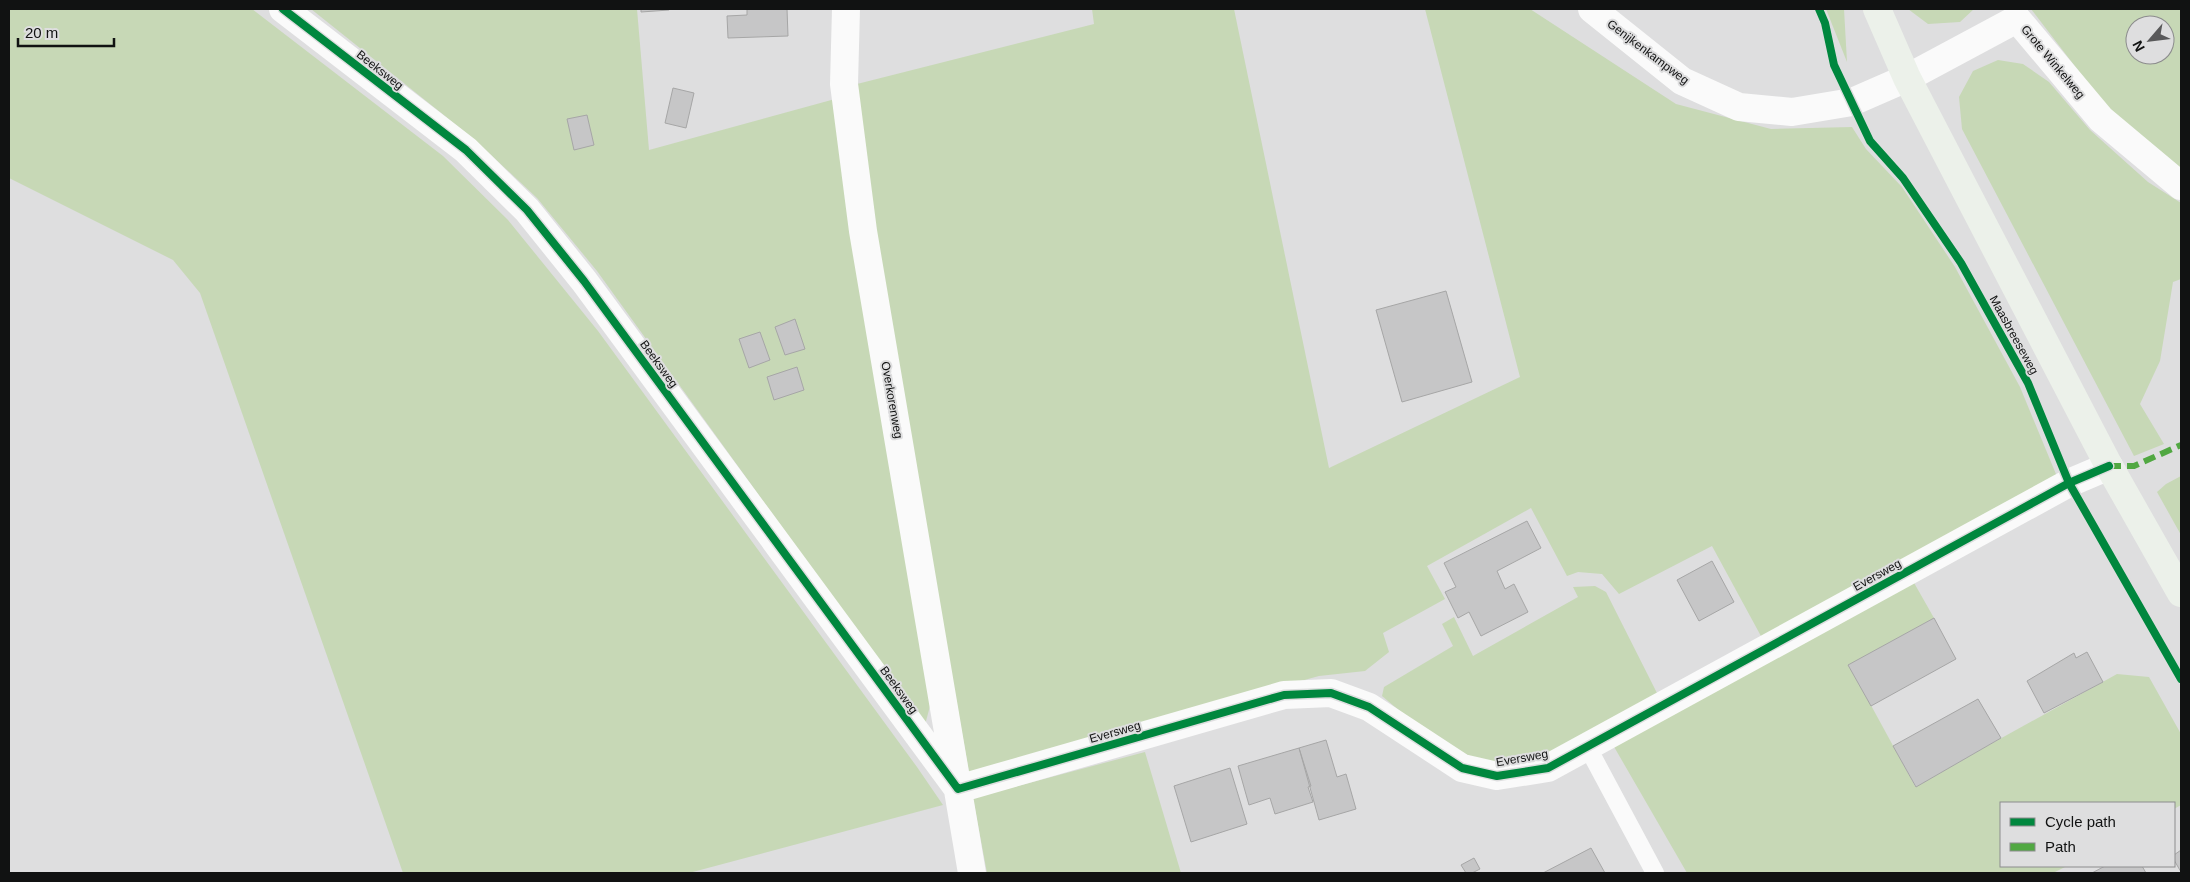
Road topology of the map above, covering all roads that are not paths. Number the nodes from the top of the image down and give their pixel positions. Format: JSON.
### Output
{"nodes":[{"id":1,"x":283,"y":9,"type":"edge"},
{"id":2,"x":846,"y":9,"type":"edge"},
{"id":3,"x":1592,"y":9,"type":"edge"},
{"id":4,"x":1877,"y":9,"type":"edge"},
{"id":5,"x":2014,"y":14,"type":"edge"},
{"id":6,"x":1907,"y":78,"type":"junction"},
{"id":7,"x":2181,"y":186,"type":"edge"},
{"id":8,"x":2109,"y":466,"type":"junction"},
{"id":9,"x":2181,"y":593,"type":"edge"},
{"id":10,"x":1587,"y":746,"type":"junction"},
{"id":11,"x":958,"y":789,"type":"junction"},
{"id":12,"x":972,"y":873,"type":"edge"},
{"id":13,"x":1655,"y":873,"type":"edge"}],
"edges":[{"from":1,"to":11,"type":"street","name":"Beeksweg"},
{"from":2,"to":11,"type":"street","name":"Overkorenweg"},
{"from":3,"to":6,"type":"street","name":"Genijkenkampweg"},
{"from":4,"to":6,"type":"main road","name":"Maasbreeseweg"},
{"from":5,"to":6,"type":"street","name":"Grote Winkelweg"},
{"from":5,"to":7,"type":"street","name":"Grote Winkelweg"},
{"from":6,"to":8,"type":"main road","name":"Maasbreeseweg"},
{"from":8,"to":9,"type":"main road","name":"Maasbreeseweg"},
{"from":8,"to":10,"type":"street","name":"Eversweg"},
{"from":10,"to":11,"type":"street","name":"Eversweg"},
{"from":10,"to":13,"type":"lane"},
{"from":11,"to":12,"type":"street","name":"Overkorenweg"}]}
